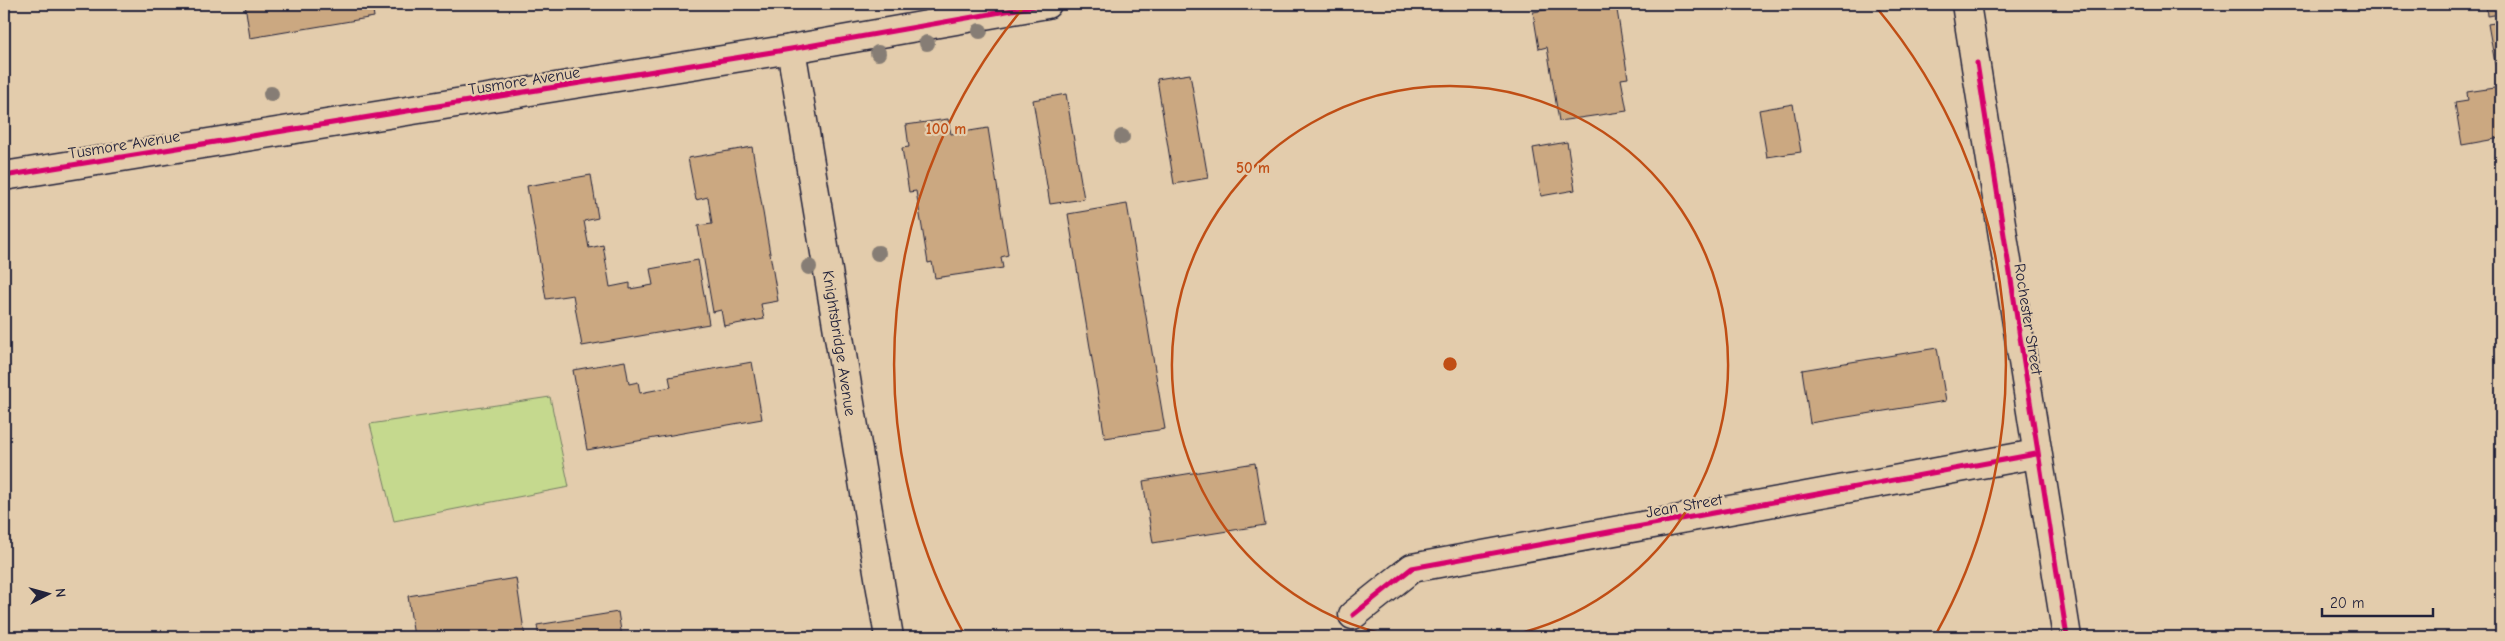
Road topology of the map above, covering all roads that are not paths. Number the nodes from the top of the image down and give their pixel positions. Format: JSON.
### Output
{"nodes":[{"id":1,"x":1047,"y":4,"type":"edge"},
{"id":2,"x":1966,"y":4,"type":"edge"},
{"id":3,"x":791,"y":49,"type":"junction"},
{"id":4,"x":4,"y":176,"type":"edge"},
{"id":5,"x":2036,"y":454,"type":"junction"},
{"id":6,"x":1352,"y":615,"type":"dead end"},
{"id":7,"x":889,"y":637,"type":"edge"},
{"id":8,"x":2067,"y":637,"type":"edge"}],
"edges":[{"from":1,"to":3,"type":"street","name":"Tusmore Avenue"},
{"from":2,"to":5,"type":"street","name":"Rochester Street"},
{"from":3,"to":4,"type":"street","name":"Tusmore Avenue"},
{"from":3,"to":7,"type":"street","name":"Knightsbridge Avenue"},
{"from":5,"to":6,"type":"street","name":"Jean Street"},
{"from":5,"to":8,"type":"street","name":"Rochester Street"}]}
